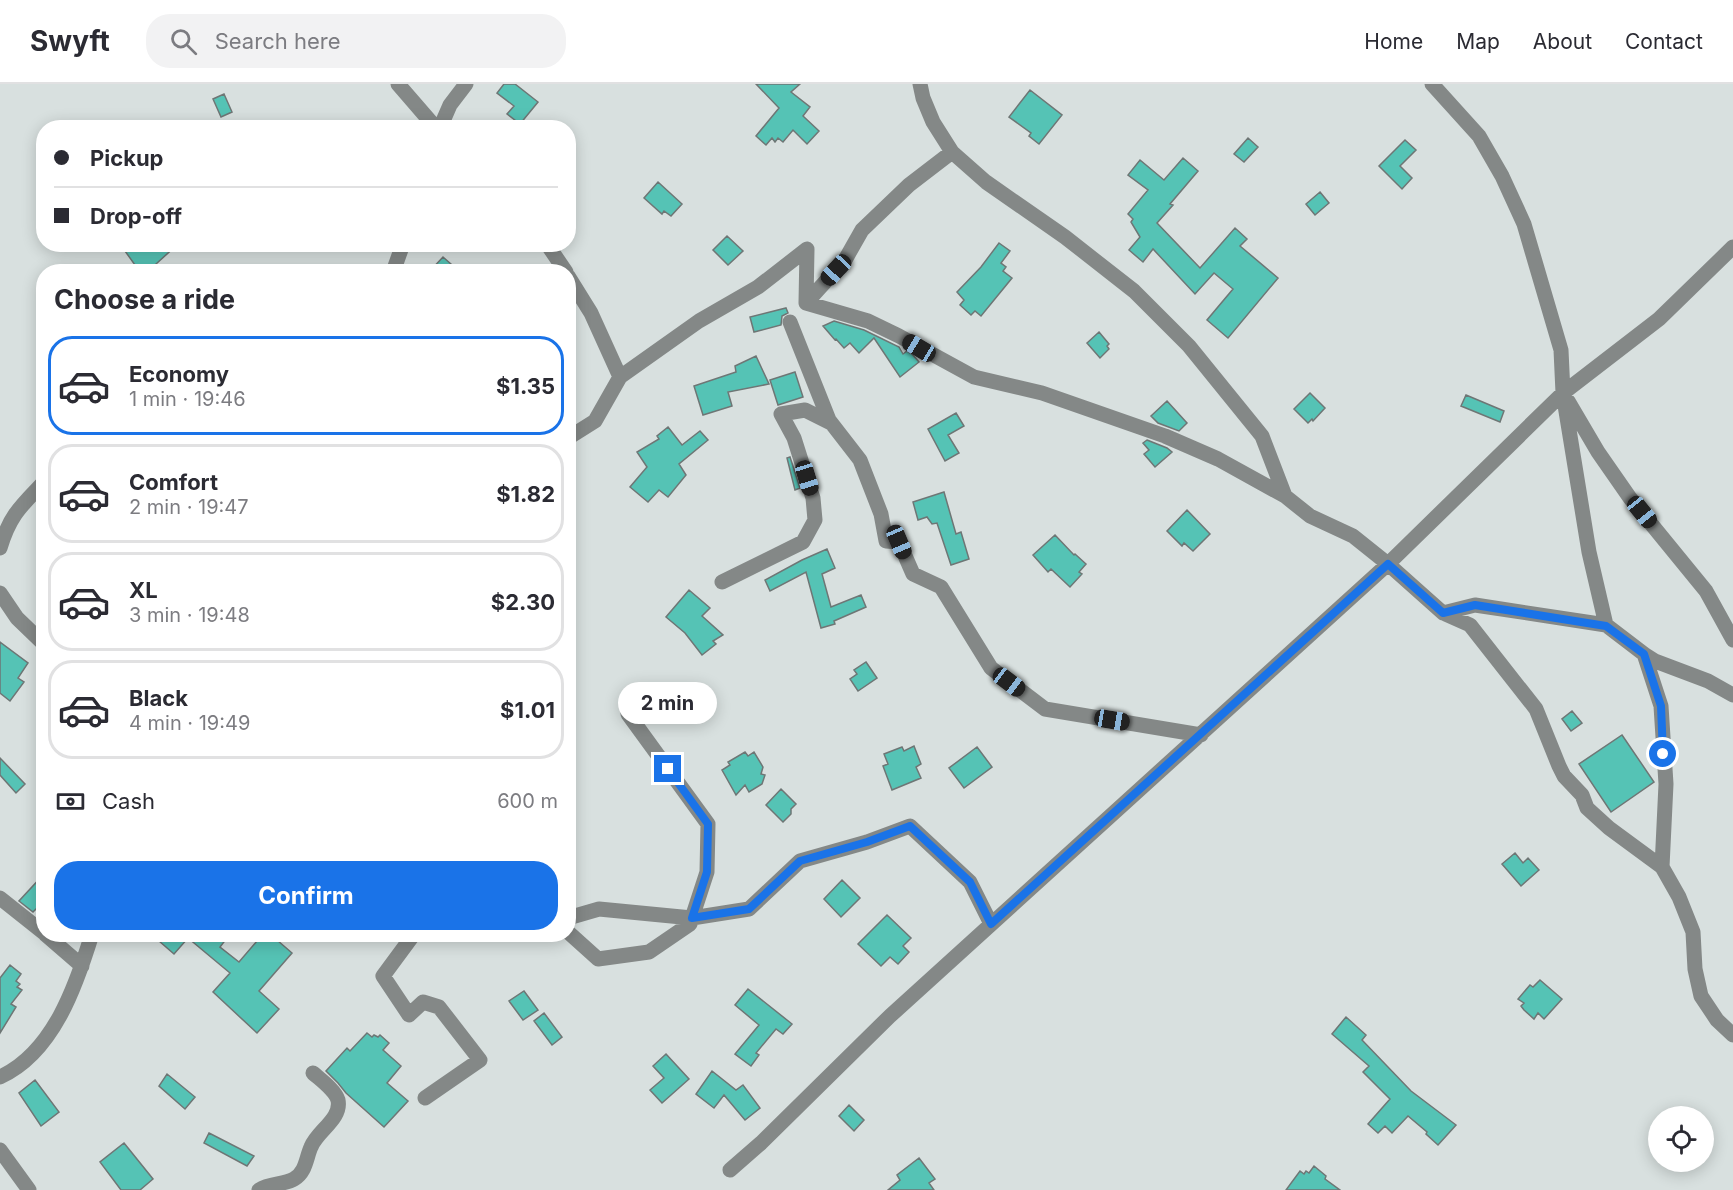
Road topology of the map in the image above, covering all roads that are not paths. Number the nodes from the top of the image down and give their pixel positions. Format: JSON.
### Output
{"nodes":[{"id":1,"x":398,"y":84,"type":"edge"},
{"id":2,"x":466,"y":84,"type":"edge"},
{"id":3,"x":920,"y":84,"type":"edge"},
{"id":4,"x":1432,"y":84,"type":"edge"},
{"id":5,"x":431,"y":120,"type":"edge"},
{"id":6,"x":442,"y":120,"type":"edge"},
{"id":7,"x":952,"y":152,"type":"junction"},
{"id":8,"x":1733,"y":247,"type":"edge"},
{"id":9,"x":576,"y":289,"type":"edge"},
{"id":10,"x":806,"y":303,"type":"junction"},
{"id":11,"x":790,"y":322,"type":"dead end"},
{"id":12,"x":620,"y":377,"type":"junction"},
{"id":13,"x":1563,"y":393,"type":"junction"},
{"id":14,"x":831,"y":423,"type":"junction"},
{"id":15,"x":576,"y":433,"type":"edge"},
{"id":16,"x":36,"y":490,"type":"edge"},
{"id":17,"x":1285,"y":496,"type":"junction"},
{"id":18,"x":0,"y":548,"type":"edge"},
{"id":19,"x":1388,"y":564,"type":"junction"},
{"id":20,"x":722,"y":582,"type":"dead end"},
{"id":21,"x":0,"y":593,"type":"edge"},
{"id":22,"x":1443,"y":613,"type":"junction"},
{"id":23,"x":1606,"y":626,"type":"junction"},
{"id":24,"x":36,"y":636,"type":"edge"},
{"id":25,"x":1733,"y":640,"type":"edge"},
{"id":26,"x":1644,"y":654,"type":"junction"},
{"id":27,"x":1733,"y":695,"type":"edge"},
{"id":28,"x":628,"y":714,"type":"dead end"},
{"id":29,"x":1201,"y":735,"type":"junction"},
{"id":30,"x":1662,"y":867,"type":"junction"},
{"id":31,"x":0,"y":898,"type":"edge"},
{"id":32,"x":576,"y":916,"type":"edge"},
{"id":33,"x":692,"y":918,"type":"junction"},
{"id":34,"x":991,"y":924,"type":"junction"},
{"id":35,"x":36,"y":927,"type":"edge"},
{"id":36,"x":576,"y":939,"type":"edge"},
{"id":37,"x":54,"y":942,"type":"edge"},
{"id":38,"x":90,"y":942,"type":"edge"},
{"id":39,"x":408,"y":942,"type":"edge"},
{"id":40,"x":82,"y":966,"type":"junction"},
{"id":41,"x":1733,"y":1035,"type":"edge"},
{"id":42,"x":313,"y":1073,"type":"dead end"},
{"id":43,"x":0,"y":1077,"type":"edge"},
{"id":44,"x":425,"y":1098,"type":"dead end"},
{"id":45,"x":0,"y":1150,"type":"edge"},
{"id":46,"x":730,"y":1170,"type":"dead end"},
{"id":47,"x":29,"y":1190,"type":"edge"},
{"id":48,"x":260,"y":1190,"type":"edge"}],
"edges":[{"from":1,"to":5,"type":"street"},
{"from":2,"to":6,"type":"street"},
{"from":3,"to":7,"type":"street"},
{"from":4,"to":13,"type":"street"},
{"from":7,"to":10,"type":"street"},
{"from":7,"to":17,"type":"street"},
{"from":8,"to":13,"type":"street"},
{"from":9,"to":12,"type":"street"},
{"from":10,"to":12,"type":"street"},
{"from":10,"to":17,"type":"street"},
{"from":11,"to":14,"type":"street"},
{"from":12,"to":15,"type":"street"},
{"from":13,"to":19,"type":"street"},
{"from":13,"to":23,"type":"street"},
{"from":13,"to":25,"type":"street"},
{"from":14,"to":20,"type":"street"},
{"from":14,"to":29,"type":"street"},
{"from":16,"to":18,"type":"street"},
{"from":17,"to":19,"type":"street"},
{"from":19,"to":22,"type":"street"},
{"from":19,"to":29,"type":"street"},
{"from":21,"to":24,"type":"street"},
{"from":22,"to":23,"type":"street"},
{"from":22,"to":30,"type":"street"},
{"from":23,"to":26,"type":"street"},
{"from":26,"to":27,"type":"street"},
{"from":26,"to":30,"type":"street"},
{"from":28,"to":33,"type":"street"},
{"from":29,"to":34,"type":"street"},
{"from":30,"to":41,"type":"street"},
{"from":31,"to":35,"type":"street"},
{"from":32,"to":33,"type":"street"},
{"from":33,"to":34,"type":"street"},
{"from":33,"to":36,"type":"street"},
{"from":34,"to":46,"type":"street"},
{"from":37,"to":40,"type":"street"},
{"from":38,"to":40,"type":"street"},
{"from":39,"to":44,"type":"street"},
{"from":40,"to":43,"type":"street"},
{"from":42,"to":48,"type":"street"},
{"from":45,"to":47,"type":"street"}]}
